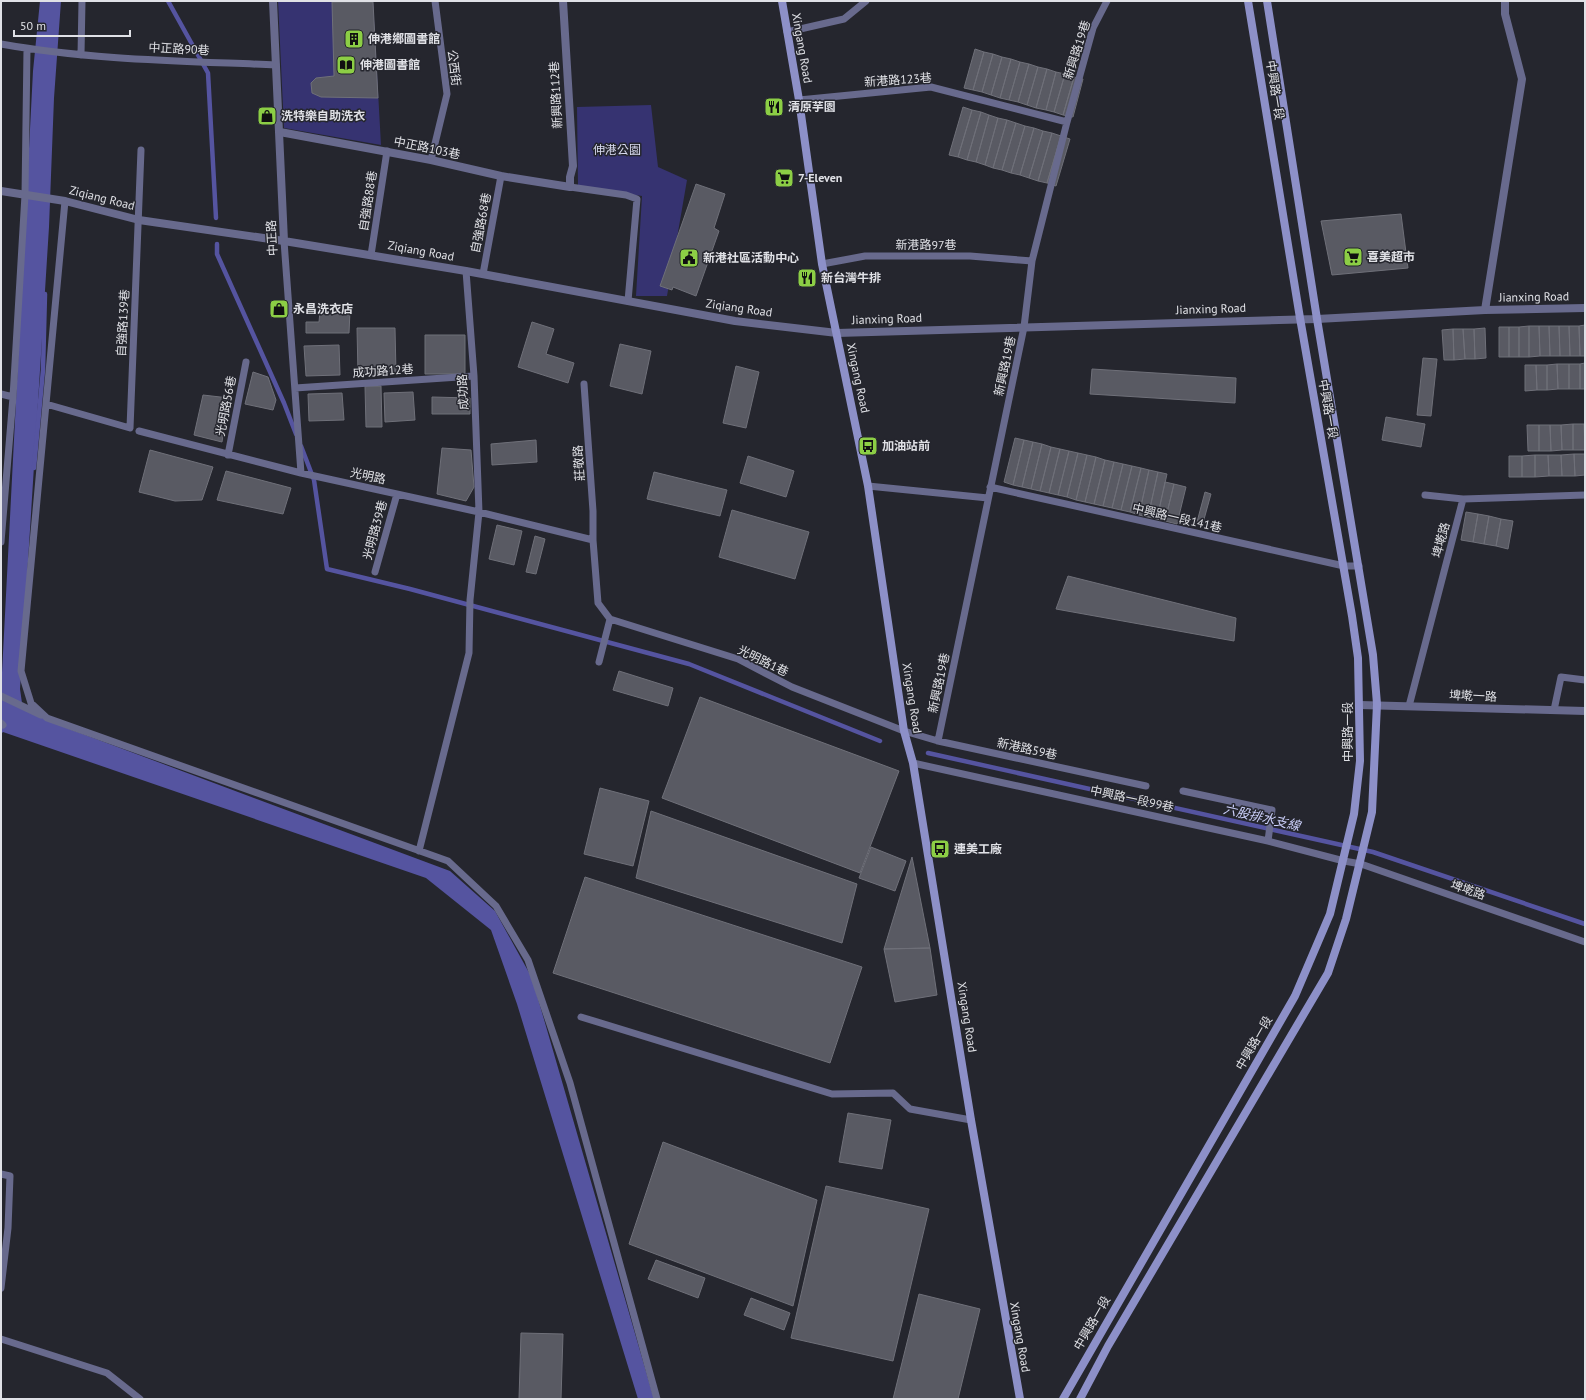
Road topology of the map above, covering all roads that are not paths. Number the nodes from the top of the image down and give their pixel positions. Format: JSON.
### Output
{"nodes":[{"id":1,"x":82,"y":1,"type":"edge"},
{"id":2,"x":273,"y":1,"type":"edge"},
{"id":3,"x":435,"y":1,"type":"edge"},
{"id":4,"x":563,"y":1,"type":"edge"},
{"id":5,"x":782,"y":1,"type":"edge"},
{"id":6,"x":866,"y":1,"type":"edge"},
{"id":7,"x":1107,"y":1,"type":"edge"},
{"id":8,"x":1248,"y":1,"type":"edge"},
{"id":9,"x":1267,"y":1,"type":"edge"},
{"id":10,"x":1505,"y":1,"type":"edge"},
{"id":11,"x":787,"y":32,"type":"junction"},
{"id":12,"x":1,"y":44,"type":"edge"},
{"id":13,"x":27,"y":49,"type":"junction"},
{"id":14,"x":81,"y":55,"type":"junction"},
{"id":15,"x":276,"y":65,"type":"junction"},
{"id":16,"x":799,"y":100,"type":"junction"},
{"id":17,"x":1067,"y":122,"type":"junction"},
{"id":18,"x":280,"y":132,"type":"junction"},
{"id":19,"x":141,"y":150,"type":"dead end"},
{"id":20,"x":387,"y":151,"type":"junction"},
{"id":21,"x":431,"y":160,"type":"junction"},
{"id":22,"x":501,"y":176,"type":"junction"},
{"id":23,"x":570,"y":187,"type":"junction"},
{"id":24,"x":1,"y":191,"type":"edge"},
{"id":25,"x":25,"y":195,"type":"junction"},
{"id":26,"x":65,"y":201,"type":"junction"},
{"id":27,"x":139,"y":220,"type":"junction"},
{"id":28,"x":284,"y":241,"type":"junction"},
{"id":29,"x":371,"y":255,"type":"junction"},
{"id":30,"x":1032,"y":261,"type":"junction"},
{"id":31,"x":822,"y":264,"type":"junction"},
{"id":32,"x":466,"y":271,"type":"junction"},
{"id":33,"x":483,"y":274,"type":"junction"},
{"id":34,"x":628,"y":301,"type":"junction"},
{"id":35,"x":1585,"y":308,"type":"edge"},
{"id":36,"x":1485,"y":310,"type":"junction"},
{"id":37,"x":1300,"y":318,"type":"junction"},
{"id":38,"x":1317,"y":319,"type":"junction"},
{"id":39,"x":1024,"y":327,"type":"junction"},
{"id":40,"x":837,"y":333,"type":"junction"},
{"id":41,"x":246,"y":362,"type":"dead end"},
{"id":42,"x":474,"y":376,"type":"junction"},
{"id":43,"x":584,"y":384,"type":"dead end"},
{"id":44,"x":295,"y":388,"type":"junction"},
{"id":45,"x":1,"y":394,"type":"edge"},
{"id":46,"x":13,"y":397,"type":"junction"},
{"id":47,"x":46,"y":404,"type":"junction"},
{"id":48,"x":140,"y":431,"type":"dead end"},
{"id":49,"x":228,"y":455,"type":"junction"},
{"id":50,"x":303,"y":474,"type":"junction"},
{"id":51,"x":868,"y":486,"type":"junction"},
{"id":52,"x":990,"y":488,"type":"junction"},
{"id":53,"x":396,"y":494,"type":"junction"},
{"id":54,"x":1425,"y":495,"type":"dead end"},
{"id":55,"x":1585,"y":495,"type":"edge"},
{"id":56,"x":988,"y":498,"type":"junction"},
{"id":57,"x":1463,"y":498,"type":"junction"},
{"id":58,"x":479,"y":512,"type":"junction"},
{"id":59,"x":593,"y":540,"type":"junction"},
{"id":60,"x":1,"y":542,"type":"edge"},
{"id":61,"x":1344,"y":566,"type":"junction"},
{"id":62,"x":1359,"y":566,"type":"junction"},
{"id":63,"x":375,"y":572,"type":"dead end"},
{"id":64,"x":610,"y":619,"type":"junction"},
{"id":65,"x":599,"y":662,"type":"dead end"},
{"id":66,"x":1585,"y":680,"type":"edge"},
{"id":67,"x":1,"y":696,"type":"edge"},
{"id":68,"x":1377,"y":704,"type":"junction"},
{"id":69,"x":1360,"y":705,"type":"junction"},
{"id":70,"x":1409,"y":706,"type":"junction"},
{"id":71,"x":1554,"y":710,"type":"junction"},
{"id":72,"x":1585,"y":711,"type":"edge"},
{"id":73,"x":47,"y":718,"type":"junction"},
{"id":74,"x":904,"y":731,"type":"junction"},
{"id":75,"x":938,"y":741,"type":"junction"},
{"id":76,"x":914,"y":763,"type":"junction"},
{"id":77,"x":1146,"y":786,"type":"dead end"},
{"id":78,"x":1183,"y":791,"type":"dead end"},
{"id":79,"x":1268,"y":841,"type":"junction"},
{"id":80,"x":419,"y":851,"type":"junction"},
{"id":81,"x":1344,"y":861,"type":"junction"},
{"id":82,"x":1361,"y":864,"type":"junction"},
{"id":83,"x":1585,"y":942,"type":"edge"},
{"id":84,"x":581,"y":1017,"type":"dead end"},
{"id":85,"x":971,"y":1120,"type":"junction"},
{"id":86,"x":1,"y":1174,"type":"edge"},
{"id":87,"x":1,"y":1288,"type":"edge"},
{"id":88,"x":1,"y":1339,"type":"edge"},
{"id":89,"x":140,"y":1399,"type":"edge"},
{"id":90,"x":657,"y":1399,"type":"edge"},
{"id":91,"x":1020,"y":1399,"type":"edge"},
{"id":92,"x":1063,"y":1399,"type":"edge"},
{"id":93,"x":1080,"y":1399,"type":"edge"}],
"edges":[{"from":1,"to":14,"type":"lane"},
{"from":2,"to":15,"type":"street","name":"中正路"},
{"from":3,"to":21,"type":"lane","name":"公西街"},
{"from":4,"to":23,"type":"street","name":"新興路112巷"},
{"from":5,"to":11,"type":"main road","name":"Xingang Road"},
{"from":6,"to":11,"type":"lane"},
{"from":7,"to":17,"type":"lane","name":"新興路19巷"},
{"from":8,"to":37,"type":"main road","name":"中興路一段"},
{"from":9,"to":38,"type":"main road","name":"中興路一段"},
{"from":10,"to":36,"type":"street"},
{"from":11,"to":16,"type":"main road","name":"Xingang Road"},
{"from":12,"to":13,"type":"lane","name":"中正路90巷"},
{"from":13,"to":14,"type":"lane","name":"中正路90巷"},
{"from":13,"to":25,"type":"lane"},
{"from":14,"to":15,"type":"lane","name":"中正路90巷"},
{"from":15,"to":18,"type":"street","name":"中正路"},
{"from":16,"to":17,"type":"lane","name":"新港路123巷"},
{"from":16,"to":31,"type":"main road","name":"Xingang Road"},
{"from":17,"to":30,"type":"lane","name":"新興路19巷"},
{"from":18,"to":20,"type":"street","name":"中正路103巷"},
{"from":18,"to":28,"type":"street","name":"中正路"},
{"from":19,"to":27,"type":"lane","name":"自強路139巷"},
{"from":20,"to":21,"type":"street","name":"中正路103巷"},
{"from":20,"to":29,"type":"lane","name":"自強路88巷"},
{"from":21,"to":22,"type":"street","name":"中正路103巷"},
{"from":22,"to":23,"type":"street","name":"中正路103巷"},
{"from":22,"to":33,"type":"lane","name":"自強路68巷"},
{"from":23,"to":34,"type":"lane"},
{"from":24,"to":25,"type":"street","name":"Ziqiang Road"},
{"from":25,"to":26,"type":"street","name":"Ziqiang Road"},
{"from":25,"to":46,"type":"lane"},
{"from":26,"to":27,"type":"street","name":"Ziqiang Road"},
{"from":26,"to":47,"type":"lane"},
{"from":27,"to":28,"type":"street","name":"Ziqiang Road"},
{"from":27,"to":47,"type":"lane","name":"自強路139巷"},
{"from":28,"to":29,"type":"street","name":"Ziqiang Road"},
{"from":28,"to":44,"type":"lane","name":"中正路"},
{"from":29,"to":32,"type":"street","name":"Ziqiang Road"},
{"from":30,"to":31,"type":"lane","name":"新港路97巷"},
{"from":30,"to":39,"type":"lane","name":"新興路19巷"},
{"from":31,"to":40,"type":"main road","name":"Xingang Road"},
{"from":32,"to":33,"type":"street","name":"Ziqiang Road"},
{"from":32,"to":42,"type":"lane","name":"成功路"},
{"from":33,"to":34,"type":"street","name":"Ziqiang Road"},
{"from":34,"to":40,"type":"street","name":"Ziqiang Road"},
{"from":35,"to":36,"type":"street","name":"Jianxing Road"},
{"from":36,"to":38,"type":"street","name":"Jianxing Road"},
{"from":37,"to":38,"type":"street","name":"Jianxing Road"},
{"from":37,"to":39,"type":"street","name":"Jianxing Road"},
{"from":37,"to":61,"type":"main road","name":"中興路一段"},
{"from":38,"to":62,"type":"main road","name":"中興路一段"},
{"from":39,"to":40,"type":"street","name":"Jianxing Road"},
{"from":39,"to":52,"type":"lane","name":"新興路19巷"},
{"from":40,"to":51,"type":"main road","name":"Xingang Road"},
{"from":41,"to":49,"type":"lane","name":"光明路56巷"},
{"from":42,"to":44,"type":"lane","name":"成功路12巷"},
{"from":42,"to":58,"type":"lane","name":"成功路"},
{"from":43,"to":59,"type":"lane","name":"莊敬路"},
{"from":44,"to":50,"type":"lane","name":"中正路"},
{"from":45,"to":46,"type":"lane"},
{"from":46,"to":60,"type":"lane"},
{"from":47,"to":73,"type":"lane"},
{"from":48,"to":49,"type":"lane","name":"光明路"},
{"from":49,"to":50,"type":"lane","name":"光明路"},
{"from":50,"to":53,"type":"lane","name":"光明路"},
{"from":51,"to":56,"type":"lane"},
{"from":51,"to":74,"type":"main road","name":"Xingang Road"},
{"from":52,"to":56,"type":"lane","name":"新興路19巷"},
{"from":52,"to":61,"type":"lane","name":"中興路一段141巷"},
{"from":53,"to":58,"type":"lane","name":"光明路"},
{"from":53,"to":63,"type":"lane","name":"光明路39巷"},
{"from":54,"to":57,"type":"lane"},
{"from":55,"to":57,"type":"lane"},
{"from":56,"to":75,"type":"lane","name":"新興路19巷"},
{"from":57,"to":70,"type":"lane","name":"埤墘路"},
{"from":58,"to":59,"type":"lane","name":"光明路"},
{"from":58,"to":80,"type":"lane","name":"成功路"},
{"from":59,"to":64,"type":"lane"},
{"from":61,"to":62,"type":"lane","name":"中興路一段141巷"},
{"from":61,"to":69,"type":"main road","name":"中興路一段"},
{"from":62,"to":68,"type":"main road","name":"中興路一段"},
{"from":64,"to":65,"type":"lane"},
{"from":64,"to":74,"type":"lane","name":"光明路1巷"},
{"from":66,"to":71,"type":"lane"},
{"from":67,"to":73,"type":"lane"},
{"from":68,"to":69,"type":"street","name":"埤墘一路"},
{"from":68,"to":70,"type":"street","name":"埤墘一路"},
{"from":68,"to":82,"type":"main road","name":"中興路一段"},
{"from":69,"to":81,"type":"main road","name":"中興路一段"},
{"from":70,"to":71,"type":"street","name":"埤墘一路"},
{"from":71,"to":72,"type":"street","name":"埤墘一路"},
{"from":73,"to":80,"type":"lane"},
{"from":74,"to":75,"type":"lane","name":"新港路59巷"},
{"from":74,"to":76,"type":"main road","name":"Xingang Road"},
{"from":75,"to":77,"type":"lane","name":"新港路59巷"},
{"from":76,"to":79,"type":"lane","name":"中興路一段99巷"},
{"from":76,"to":85,"type":"main road","name":"Xingang Road"},
{"from":78,"to":79,"type":"lane"},
{"from":79,"to":81,"type":"lane","name":"中興路一段99巷"},
{"from":80,"to":90,"type":"lane"},
{"from":81,"to":82,"type":"lane","name":"埤墘路"},
{"from":81,"to":92,"type":"main road","name":"中興路一段"},
{"from":82,"to":83,"type":"lane","name":"埤墘路"},
{"from":82,"to":93,"type":"main road","name":"中興路一段"},
{"from":84,"to":85,"type":"lane"},
{"from":85,"to":91,"type":"main road","name":"Xingang Road"},
{"from":86,"to":87,"type":"lane"},
{"from":88,"to":89,"type":"lane"}]}
